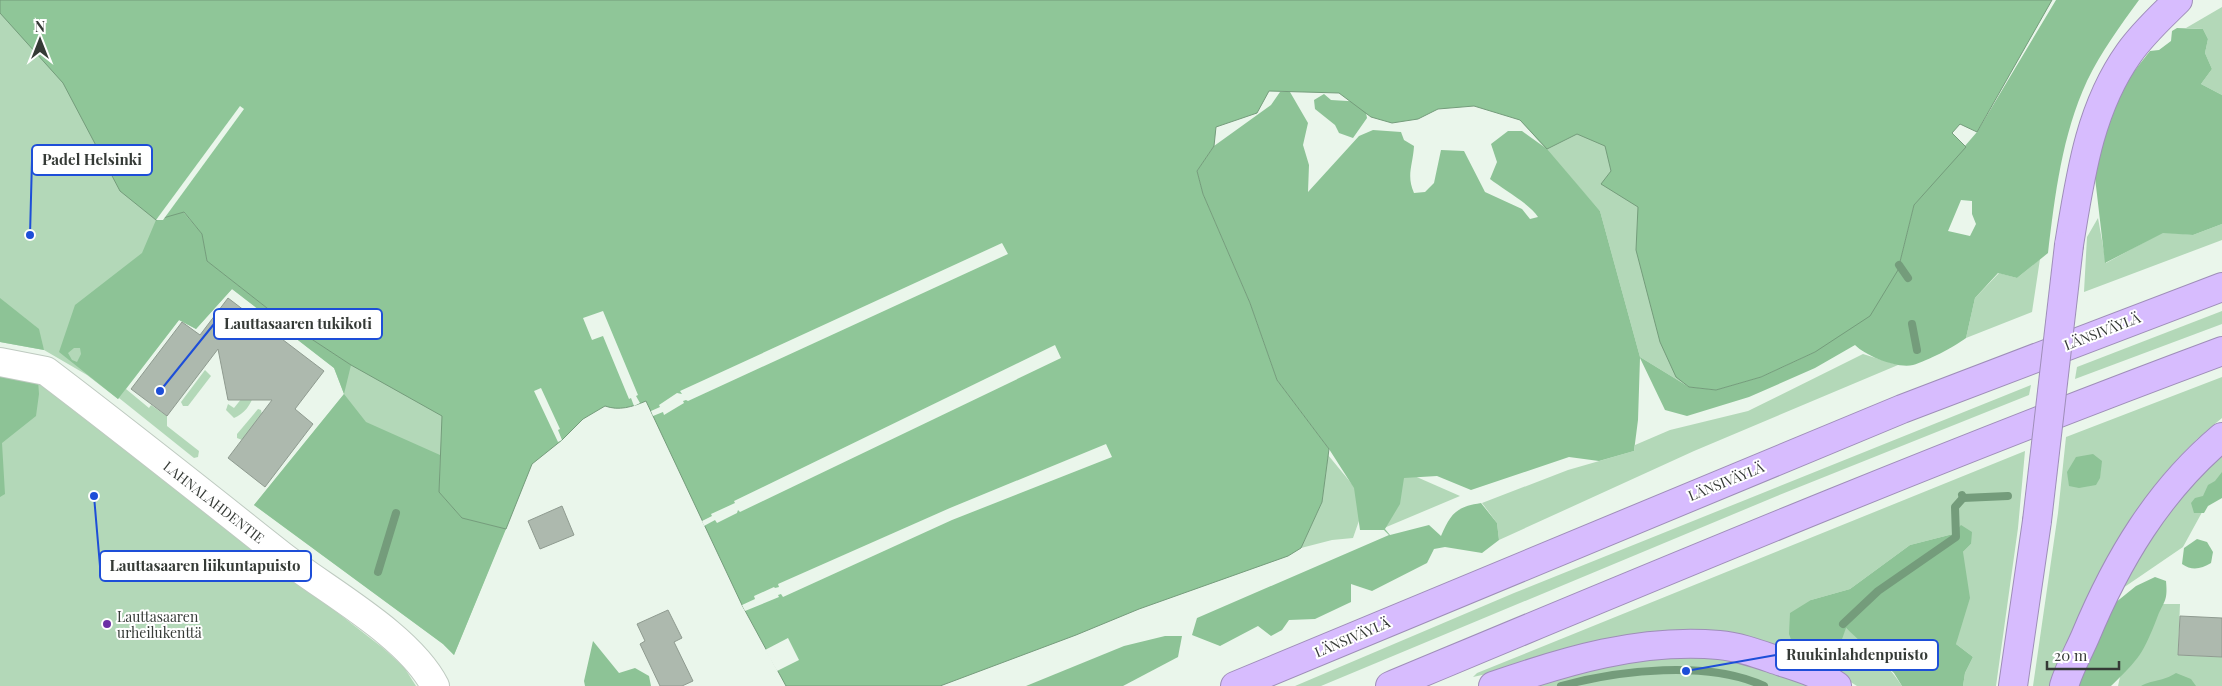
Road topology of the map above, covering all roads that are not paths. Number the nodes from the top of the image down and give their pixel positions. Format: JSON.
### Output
{"nodes":[{"id":1,"x":2178,"y":0,"type":"edge"},
{"id":2,"x":2222,"y":268,"type":"edge"},
{"id":3,"x":2222,"y":287,"type":"edge"},
{"id":4,"x":2097,"y":333,"type":"junction"},
{"id":5,"x":2222,"y":351,"type":"edge"},
{"id":6,"x":0,"y":362,"type":"edge"},
{"id":7,"x":2222,"y":436,"type":"edge"},
{"id":8,"x":435,"y":686,"type":"edge"},
{"id":9,"x":1234,"y":686,"type":"edge"},
{"id":10,"x":1390,"y":686,"type":"edge"},
{"id":11,"x":1493,"y":686,"type":"edge"},
{"id":12,"x":1837,"y":686,"type":"edge"},
{"id":13,"x":2013,"y":686,"type":"edge"},
{"id":14,"x":2064,"y":686,"type":"edge"}],
"edges":[{"from":1,"to":13,"type":"highway","bridge":true},
{"from":2,"to":4,"type":"highway"},
{"from":3,"to":4,"type":"highway","name":"LÄNSIVÄYLÄ"},
{"from":4,"to":9,"type":"highway","name":"LÄNSIVÄYLÄ"},
{"from":5,"to":10,"type":"highway"},
{"from":6,"to":8,"type":"street","name":"LAHNALAHDENTIE"},
{"from":7,"to":14,"type":"highway"},
{"from":11,"to":12,"type":"highway"}]}
